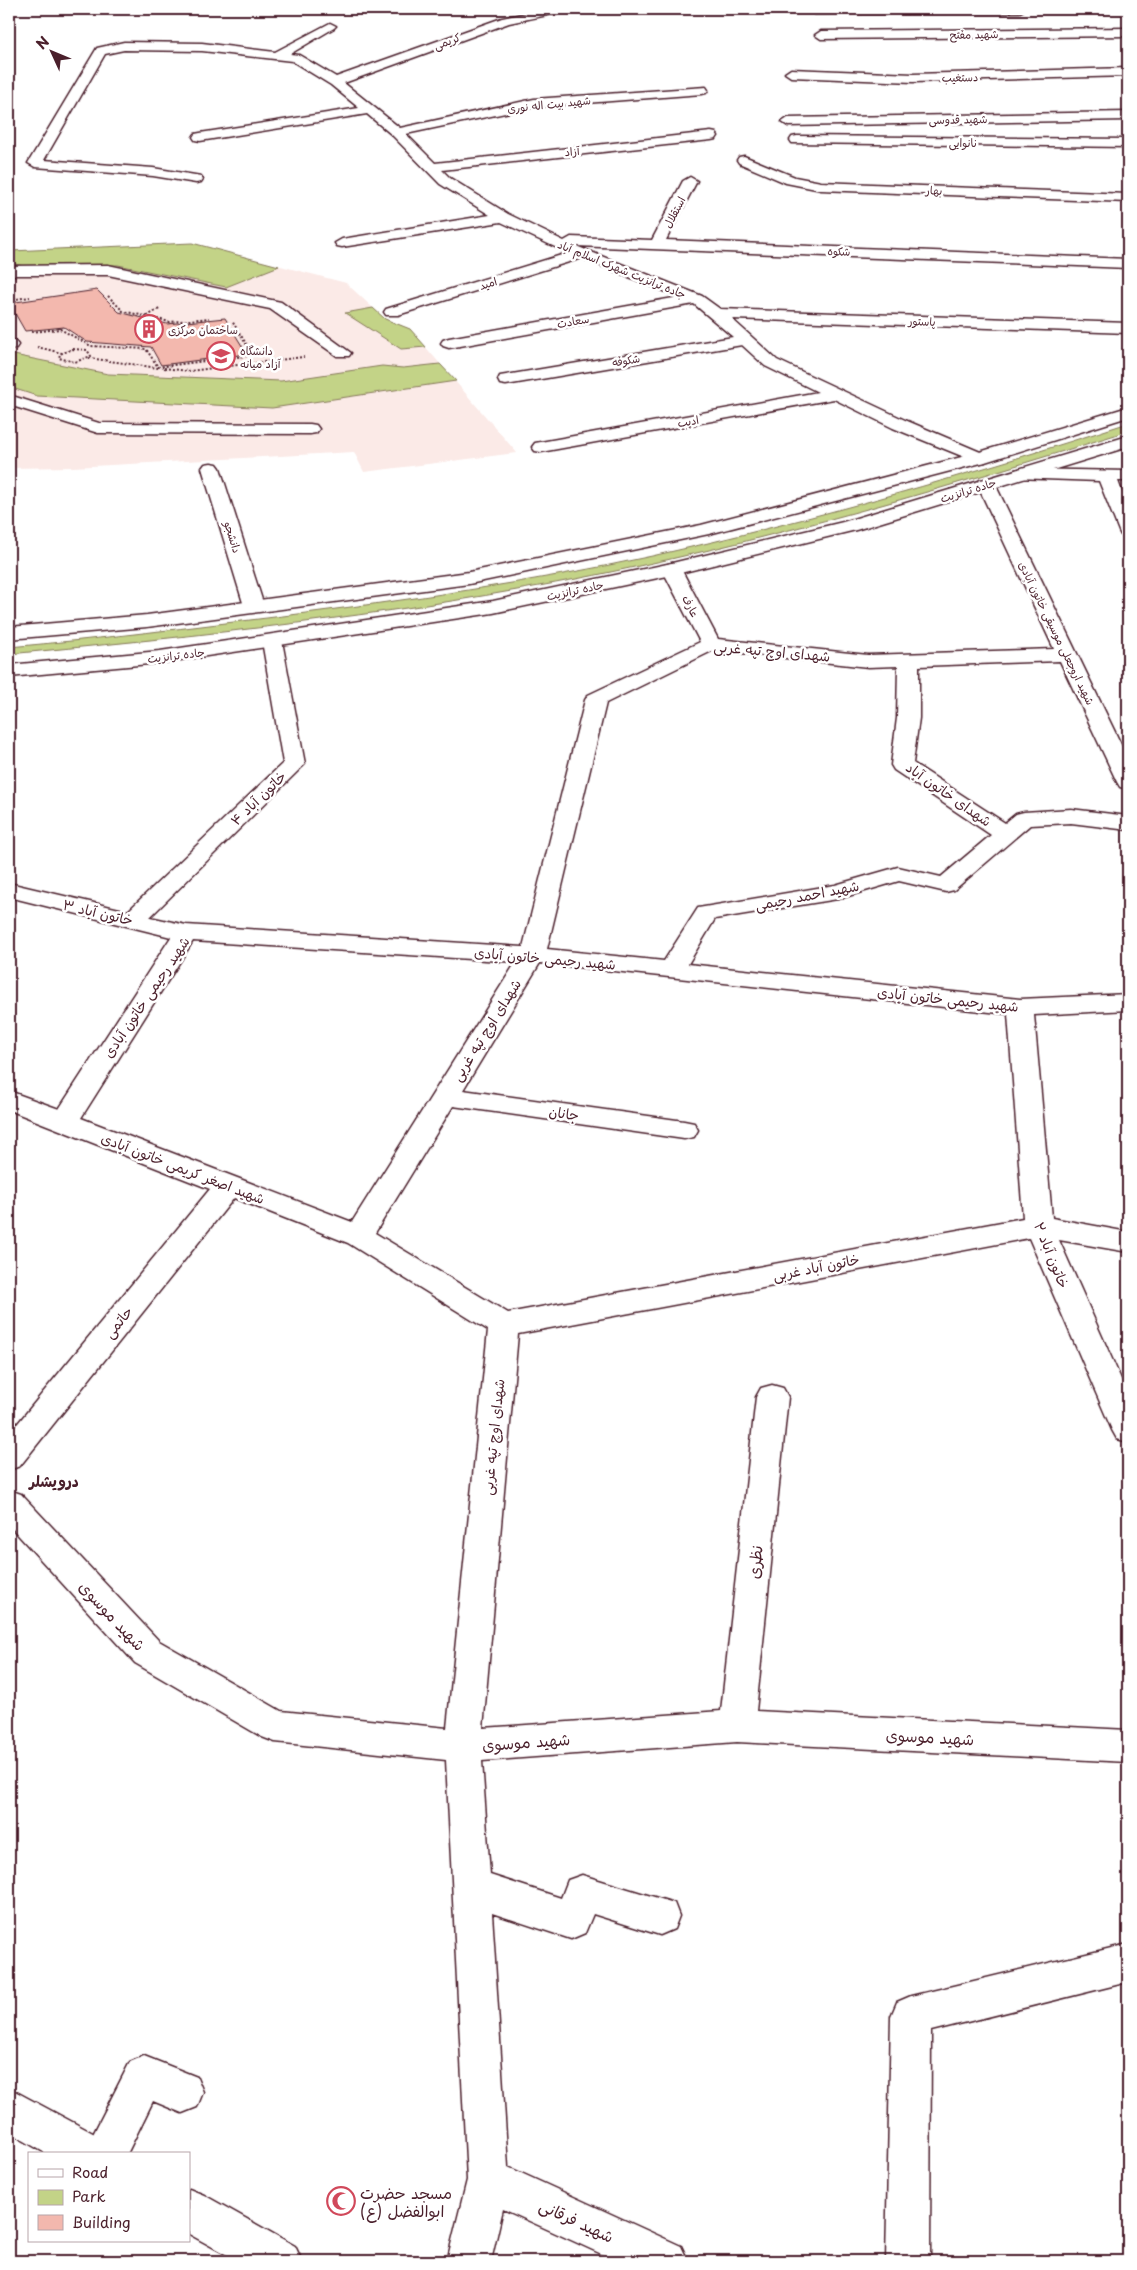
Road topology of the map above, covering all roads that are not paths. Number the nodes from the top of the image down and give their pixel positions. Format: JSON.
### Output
{"nodes":[{"id":1,"x":562,"y":9,"type":"edge"},
{"id":2,"x":1020,"y":9,"type":"edge"},
{"id":3,"x":815,"y":11,"type":"dead end"},
{"id":4,"x":330,"y":26,"type":"dead end"},
{"id":5,"x":1128,"y":32,"type":"edge"},
{"id":6,"x":821,"y":35,"type":"dead end"},
{"id":7,"x":278,"y":55,"type":"junction"},
{"id":8,"x":1128,"y":72,"type":"edge"},
{"id":9,"x":791,"y":73,"type":"dead end"},
{"id":10,"x":335,"y":82,"type":"junction"},
{"id":11,"x":702,"y":90,"type":"dead end"},
{"id":12,"x":375,"y":114,"type":"junction"},
{"id":13,"x":398,"y":114,"type":"dead end"},
{"id":14,"x":1128,"y":116,"type":"edge"},
{"id":15,"x":788,"y":122,"type":"dead end"},
{"id":16,"x":397,"y":132,"type":"junction"},
{"id":17,"x":711,"y":136,"type":"dead end"},
{"id":18,"x":200,"y":137,"type":"dead end"},
{"id":19,"x":797,"y":140,"type":"dead end"},
{"id":20,"x":1128,"y":143,"type":"edge"},
{"id":21,"x":744,"y":160,"type":"dead end"},
{"id":22,"x":432,"y":167,"type":"junction"},
{"id":23,"x":196,"y":179,"type":"dead end"},
{"id":24,"x":690,"y":181,"type":"dead end"},
{"id":25,"x":1128,"y":198,"type":"edge"},
{"id":26,"x":503,"y":217,"type":"junction"},
{"id":27,"x":549,"y":240,"type":"junction"},
{"id":28,"x":342,"y":243,"type":"dead end"},
{"id":29,"x":657,"y":244,"type":"junction"},
{"id":30,"x":584,"y":253,"type":"junction"},
{"id":31,"x":1128,"y":263,"type":"edge"},
{"id":32,"x":9,"y":271,"type":"edge"},
{"id":33,"x":697,"y":299,"type":"junction"},
{"id":34,"x":392,"y":312,"type":"dead end"},
{"id":35,"x":716,"y":314,"type":"junction"},
{"id":36,"x":1128,"y":328,"type":"edge"},
{"id":37,"x":745,"y":340,"type":"junction"},
{"id":38,"x":449,"y":343,"type":"dead end"},
{"id":39,"x":343,"y":353,"type":"road end"},
{"id":40,"x":506,"y":380,"type":"dead end"},
{"id":41,"x":835,"y":394,"type":"junction"},
{"id":42,"x":9,"y":400,"type":"edge"},
{"id":43,"x":1128,"y":412,"type":"edge"},
{"id":44,"x":310,"y":428,"type":"dead end"},
{"id":45,"x":1128,"y":441,"type":"edge"},
{"id":46,"x":541,"y":448,"type":"dead end"},
{"id":47,"x":979,"y":458,"type":"junction"},
{"id":48,"x":211,"y":468,"type":"dead end"},
{"id":49,"x":1021,"y":474,"type":"junction"},
{"id":50,"x":1106,"y":475,"type":"junction"},
{"id":51,"x":1128,"y":476,"type":"edge"},
{"id":52,"x":986,"y":484,"type":"junction"},
{"id":53,"x":1128,"y":531,"type":"edge"},
{"id":54,"x":672,"y":569,"type":"junction"},
{"id":55,"x":254,"y":606,"type":"junction"},
{"id":56,"x":9,"y":633,"type":"edge"},
{"id":57,"x":272,"y":641,"type":"junction"},
{"id":58,"x":711,"y":644,"type":"junction"},
{"id":59,"x":1067,"y":655,"type":"junction"},
{"id":60,"x":909,"y":659,"type":"junction"},
{"id":61,"x":9,"y":671,"type":"edge"},
{"id":62,"x":1126,"y":772,"type":"edge"},
{"id":63,"x":1128,"y":823,"type":"edge"},
{"id":64,"x":1006,"y":834,"type":"junction"},
{"id":65,"x":9,"y":890,"type":"edge"},
{"id":66,"x":133,"y":920,"type":"junction"},
{"id":67,"x":186,"y":933,"type":"junction"},
{"id":68,"x":534,"y":955,"type":"junction"},
{"id":69,"x":670,"y":970,"type":"junction"},
{"id":70,"x":1128,"y":1002,"type":"edge"},
{"id":71,"x":1020,"y":1007,"type":"junction"},
{"id":72,"x":445,"y":1096,"type":"junction"},
{"id":73,"x":9,"y":1100,"type":"edge"},
{"id":74,"x":64,"y":1122,"type":"junction"},
{"id":75,"x":684,"y":1130,"type":"dead end"},
{"id":76,"x":228,"y":1186,"type":"junction"},
{"id":77,"x":1038,"y":1226,"type":"junction"},
{"id":78,"x":358,"y":1236,"type":"junction"},
{"id":79,"x":1128,"y":1242,"type":"edge"},
{"id":80,"x":504,"y":1325,"type":"junction"},
{"id":81,"x":772,"y":1397,"type":"dead end"},
{"id":82,"x":1128,"y":1430,"type":"edge"},
{"id":83,"x":9,"y":1457,"type":"edge"},
{"id":84,"x":9,"y":1503,"type":"edge"},
{"id":85,"x":737,"y":1726,"type":"junction"},
{"id":86,"x":463,"y":1746,"type":"junction"},
{"id":87,"x":1128,"y":1746,"type":"edge"},
{"id":88,"x":472,"y":1888,"type":"junction"},
{"id":89,"x":660,"y":1916,"type":"dead end"},
{"id":90,"x":1128,"y":1963,"type":"edge"},
{"id":91,"x":182,"y":2092,"type":"dead end"},
{"id":92,"x":9,"y":2109,"type":"edge"},
{"id":93,"x":85,"y":2152,"type":"edge"},
{"id":94,"x":105,"y":2152,"type":"edge"},
{"id":95,"x":488,"y":2180,"type":"junction"},
{"id":96,"x":190,"y":2211,"type":"edge"},
{"id":97,"x":280,"y":2261,"type":"edge"},
{"id":98,"x":469,"y":2261,"type":"edge"},
{"id":99,"x":666,"y":2261,"type":"edge"},
{"id":100,"x":908,"y":2261,"type":"edge"}],
"edges":[{"from":1,"to":10,"type":"street","name":"کریمی"},
{"from":2,"to":3,"type":"street"},
{"from":4,"to":7,"type":"street"},
{"from":5,"to":6,"type":"street","name":"شهید مفتح"},
{"from":7,"to":10,"type":"street","name":"جاده ترانزیت شهرک اسلام آباد"},
{"from":7,"to":23,"type":"street","name":"جاده ترانزیت شهرک اسلام آباد"},
{"from":8,"to":9,"type":"street","name":"دستغیب"},
{"from":10,"to":12,"type":"street","name":"جاده ترانزیت شهرک اسلام آباد"},
{"from":11,"to":16,"type":"street","name":"شهید بیت اله نوری"},
{"from":12,"to":13,"type":"street"},
{"from":12,"to":16,"type":"street","name":"جاده ترانزیت شهرک اسلام آباد"},
{"from":12,"to":18,"type":"street"},
{"from":14,"to":15,"type":"street","name":"شهید قدوسی"},
{"from":16,"to":22,"type":"street","name":"جاده ترانزیت شهرک اسلام آباد"},
{"from":17,"to":22,"type":"street","name":"آزاد"},
{"from":19,"to":20,"type":"street","name":"نانوایی"},
{"from":21,"to":25,"type":"street","name":"بهار"},
{"from":22,"to":26,"type":"street","name":"جاده ترانزیت شهرک اسلام آباد"},
{"from":24,"to":29,"type":"street","name":"استقلال"},
{"from":26,"to":27,"type":"street","name":"جاده ترانزیت شهرک اسلام آباد"},
{"from":26,"to":28,"type":"street"},
{"from":27,"to":29,"type":"street","name":"شکوه"},
{"from":27,"to":30,"type":"street","name":"جاده ترانزیت شهرک اسلام آباد"},
{"from":29,"to":31,"type":"street","name":"شکوه"},
{"from":30,"to":33,"type":"street","name":"جاده ترانزیت شهرک اسلام آباد"},
{"from":30,"to":34,"type":"street","name":"امید"},
{"from":32,"to":39,"type":"street"},
{"from":33,"to":35,"type":"street","name":"جاده ترانزیت شهرک اسلام آباد"},
{"from":33,"to":38,"type":"street","name":"سعادت"},
{"from":35,"to":36,"type":"street","name":"پاستور"},
{"from":35,"to":37,"type":"street","name":"جاده ترانزیت شهرک اسلام آباد"},
{"from":37,"to":40,"type":"street","name":"شکوفه"},
{"from":37,"to":41,"type":"street","name":"جاده ترانزیت شهرک اسلام آباد"},
{"from":41,"to":46,"type":"street","name":"ادیب"},
{"from":41,"to":47,"type":"street","name":"جاده ترانزیت شهرک اسلام آباد"},
{"from":42,"to":44,"type":"street"},
{"from":43,"to":47,"type":"street"},
{"from":45,"to":49,"type":"street","name":"جاده ترانزیت"},
{"from":47,"to":55,"type":"street"},
{"from":48,"to":55,"type":"street","name":"دانشجو"},
{"from":49,"to":50,"type":"street"},
{"from":49,"to":52,"type":"street","name":"جاده ترانزیت"},
{"from":50,"to":51,"type":"street"},
{"from":50,"to":53,"type":"street"},
{"from":52,"to":54,"type":"street","name":"جاده ترانزیت"},
{"from":52,"to":59,"type":"street","name":"شهید اروجعلی موسیقی خاتون آبادی"},
{"from":54,"to":57,"type":"street","name":"جاده ترانزیت"},
{"from":54,"to":58,"type":"street","name":"عارف"},
{"from":55,"to":56,"type":"street"},
{"from":57,"to":61,"type":"street","name":"جاده ترانزیت"},
{"from":57,"to":66,"type":"street","name":"خاتون آباد ۴"},
{"from":58,"to":60,"type":"street","name":"شهدای اوچ تپه غربی"},
{"from":58,"to":68,"type":"street","name":"شهدای اوچ تپه غربی"},
{"from":59,"to":60,"type":"street","name":"شهدای اوچ تپه غربی"},
{"from":59,"to":62,"type":"street","name":"شهید اروجعلی موسیقی خاتون آبادی"},
{"from":60,"to":64,"type":"street","name":"شهدای خاتون آباد"},
{"from":63,"to":64,"type":"street","name":"شهید احمد رحیمی"},
{"from":64,"to":69,"type":"street","name":"شهید احمد رحیمی"},
{"from":65,"to":66,"type":"street","name":"خاتون آباد ۳"},
{"from":66,"to":67,"type":"street","name":"خاتون آباد ۳"},
{"from":67,"to":68,"type":"street","name":"شهید رحیمی خاتون آبادی"},
{"from":67,"to":74,"type":"street","name":"شهید رحیمی خاتون آبادی"},
{"from":68,"to":69,"type":"street","name":"شهید رحیمی خاتون آبادی"},
{"from":68,"to":72,"type":"street","name":"شهدای اوچ تپه غربی"},
{"from":69,"to":71,"type":"street","name":"شهید رحیمی خاتون آبادی"},
{"from":70,"to":71,"type":"street","name":"شهید رحیمی خاتون آبادی"},
{"from":71,"to":77,"type":"street","name":"خاتون آباد ۲"},
{"from":72,"to":75,"type":"street","name":"جانان"},
{"from":72,"to":78,"type":"street","name":"شهدای اوچ تپه غربی"},
{"from":73,"to":74,"type":"street","name":"شهید اصغر کریمی خاتون آبادی"},
{"from":74,"to":76,"type":"street","name":"شهید اصغر کریمی خاتون آبادی"},
{"from":76,"to":78,"type":"street","name":"شهید اصغر کریمی خاتون آبادی"},
{"from":76,"to":83,"type":"street","name":"حاتمی"},
{"from":77,"to":79,"type":"street","name":"خاتون آباد غربی"},
{"from":77,"to":80,"type":"street","name":"خاتون آباد غربی"},
{"from":77,"to":82,"type":"street","name":"خاتون آباد ۲"},
{"from":78,"to":80,"type":"street"},
{"from":80,"to":86,"type":"street","name":"شهدای اوچ تپه غربی"},
{"from":81,"to":85,"type":"street","name":"نظری"},
{"from":84,"to":86,"type":"street","name":"شهید موسوی"},
{"from":85,"to":86,"type":"street","name":"شهید موسوی"},
{"from":85,"to":87,"type":"street","name":"شهید موسوی"},
{"from":86,"to":88,"type":"street","name":"شهدای اوچ تپه غربی"},
{"from":88,"to":89,"type":"street"},
{"from":88,"to":95,"type":"street","name":"شهدای اوچ تپه غربی"},
{"from":90,"to":100,"type":"street"},
{"from":91,"to":94,"type":"street"},
{"from":92,"to":93,"type":"street"},
{"from":95,"to":98,"type":"street","name":"شهدای اوچ تپه غربی"},
{"from":95,"to":99,"type":"street","name":"شهید فرقانی"},
{"from":96,"to":97,"type":"street"}]}
